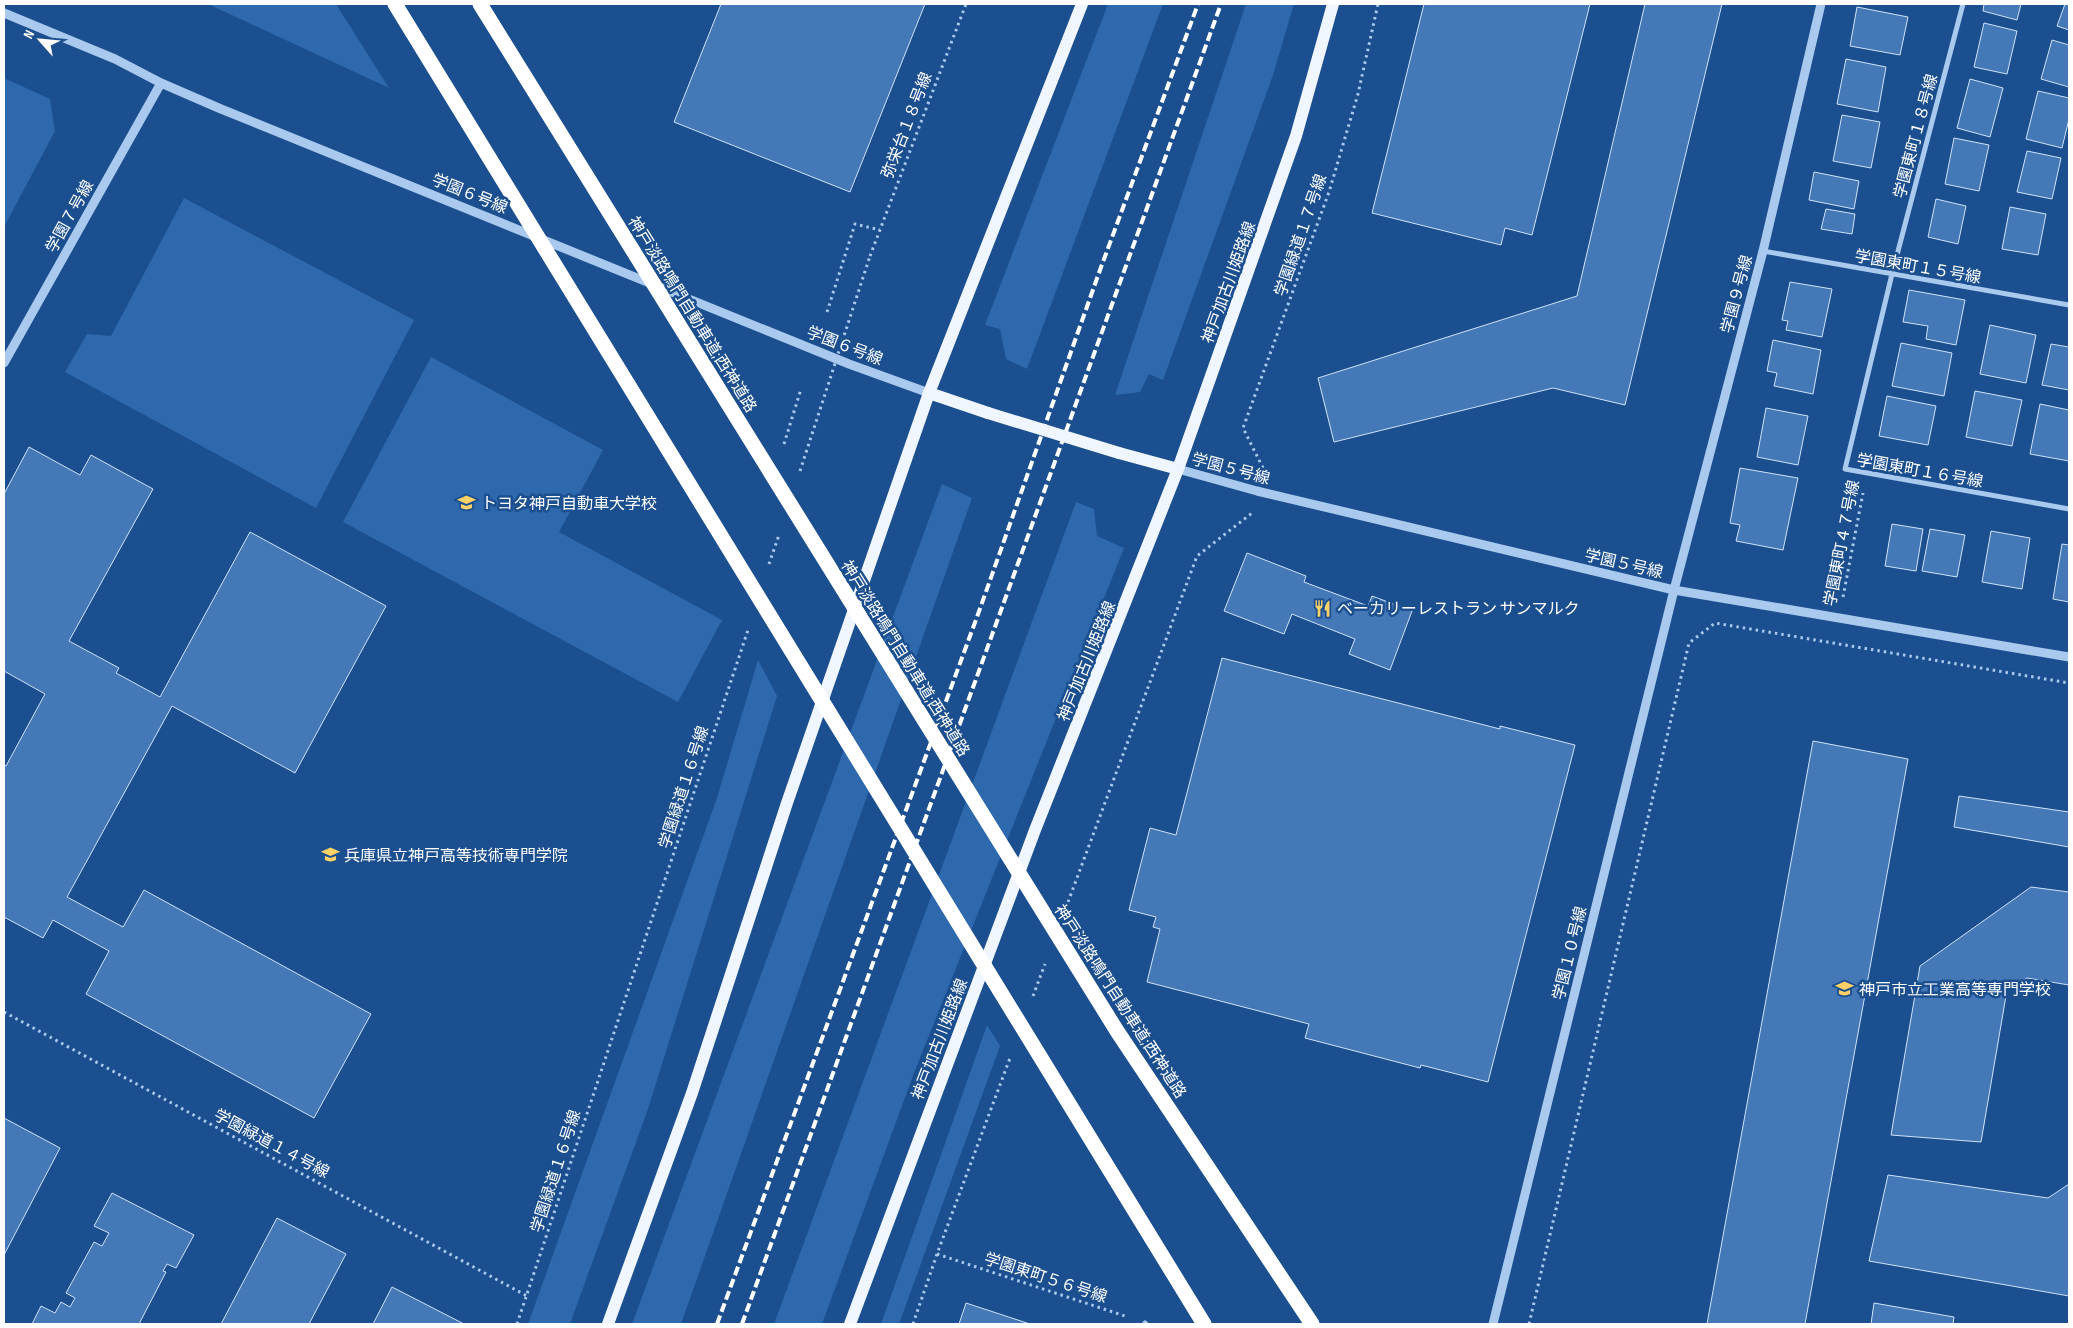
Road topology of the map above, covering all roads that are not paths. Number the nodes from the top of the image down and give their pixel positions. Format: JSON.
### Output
{"nodes":[{"id":1,"x":395,"y":4,"type":"edge"},
{"id":2,"x":480,"y":4,"type":"edge"},
{"id":3,"x":1082,"y":4,"type":"edge"},
{"id":4,"x":1333,"y":4,"type":"edge"},
{"id":5,"x":1821,"y":4,"type":"edge"},
{"id":6,"x":1962,"y":4,"type":"edge"},
{"id":7,"x":4,"y":13,"type":"edge"},
{"id":8,"x":161,"y":83,"type":"junction"},
{"id":9,"x":1763,"y":251,"type":"junction"},
{"id":10,"x":1892,"y":274,"type":"junction"},
{"id":11,"x":2069,"y":306,"type":"edge"},
{"id":12,"x":4,"y":363,"type":"edge"},
{"id":13,"x":929,"y":393,"type":"junction"},
{"id":14,"x":1178,"y":470,"type":"junction"},
{"id":15,"x":2069,"y":509,"type":"edge"},
{"id":16,"x":1674,"y":590,"type":"junction"},
{"id":17,"x":2069,"y":657,"type":"edge"},
{"id":18,"x":608,"y":1324,"type":"edge"},
{"id":19,"x":850,"y":1324,"type":"edge"},
{"id":20,"x":1204,"y":1324,"type":"edge"},
{"id":21,"x":1312,"y":1324,"type":"edge"},
{"id":22,"x":1493,"y":1324,"type":"edge"}],
"edges":[{"from":1,"to":20,"type":"highway","bridge":true},
{"from":2,"to":21,"type":"highway","name":"神戸淡路鳴門自動車道;西神道路","bridge":true},
{"from":3,"to":13,"type":"main road"},
{"from":4,"to":14,"type":"main road","name":"神戸加古川姫路線"},
{"from":5,"to":9,"type":"street","name":"学園９号線"},
{"from":6,"to":10,"type":"street","name":"学園東町１８号線"},
{"from":7,"to":8,"type":"street","name":"学園６号線"},
{"from":8,"to":12,"type":"street","name":"学園７号線"},
{"from":8,"to":13,"type":"street","name":"学園６号線"},
{"from":9,"to":10,"type":"street","name":"学園東町１５号線"},
{"from":9,"to":16,"type":"street","name":"学園９号線"},
{"from":10,"to":11,"type":"street","name":"学園東町１５号線"},
{"from":10,"to":15,"type":"street","name":"学園東町１６号線"},
{"from":13,"to":14,"type":"main road","bridge":true},
{"from":13,"to":18,"type":"main road"},
{"from":14,"to":16,"type":"street","name":"学園５号線"},
{"from":14,"to":19,"type":"main road","name":"神戸加古川姫路線"},
{"from":16,"to":17,"type":"street","name":"学園５号線"},
{"from":16,"to":22,"type":"street","name":"学園１０号線"}]}
